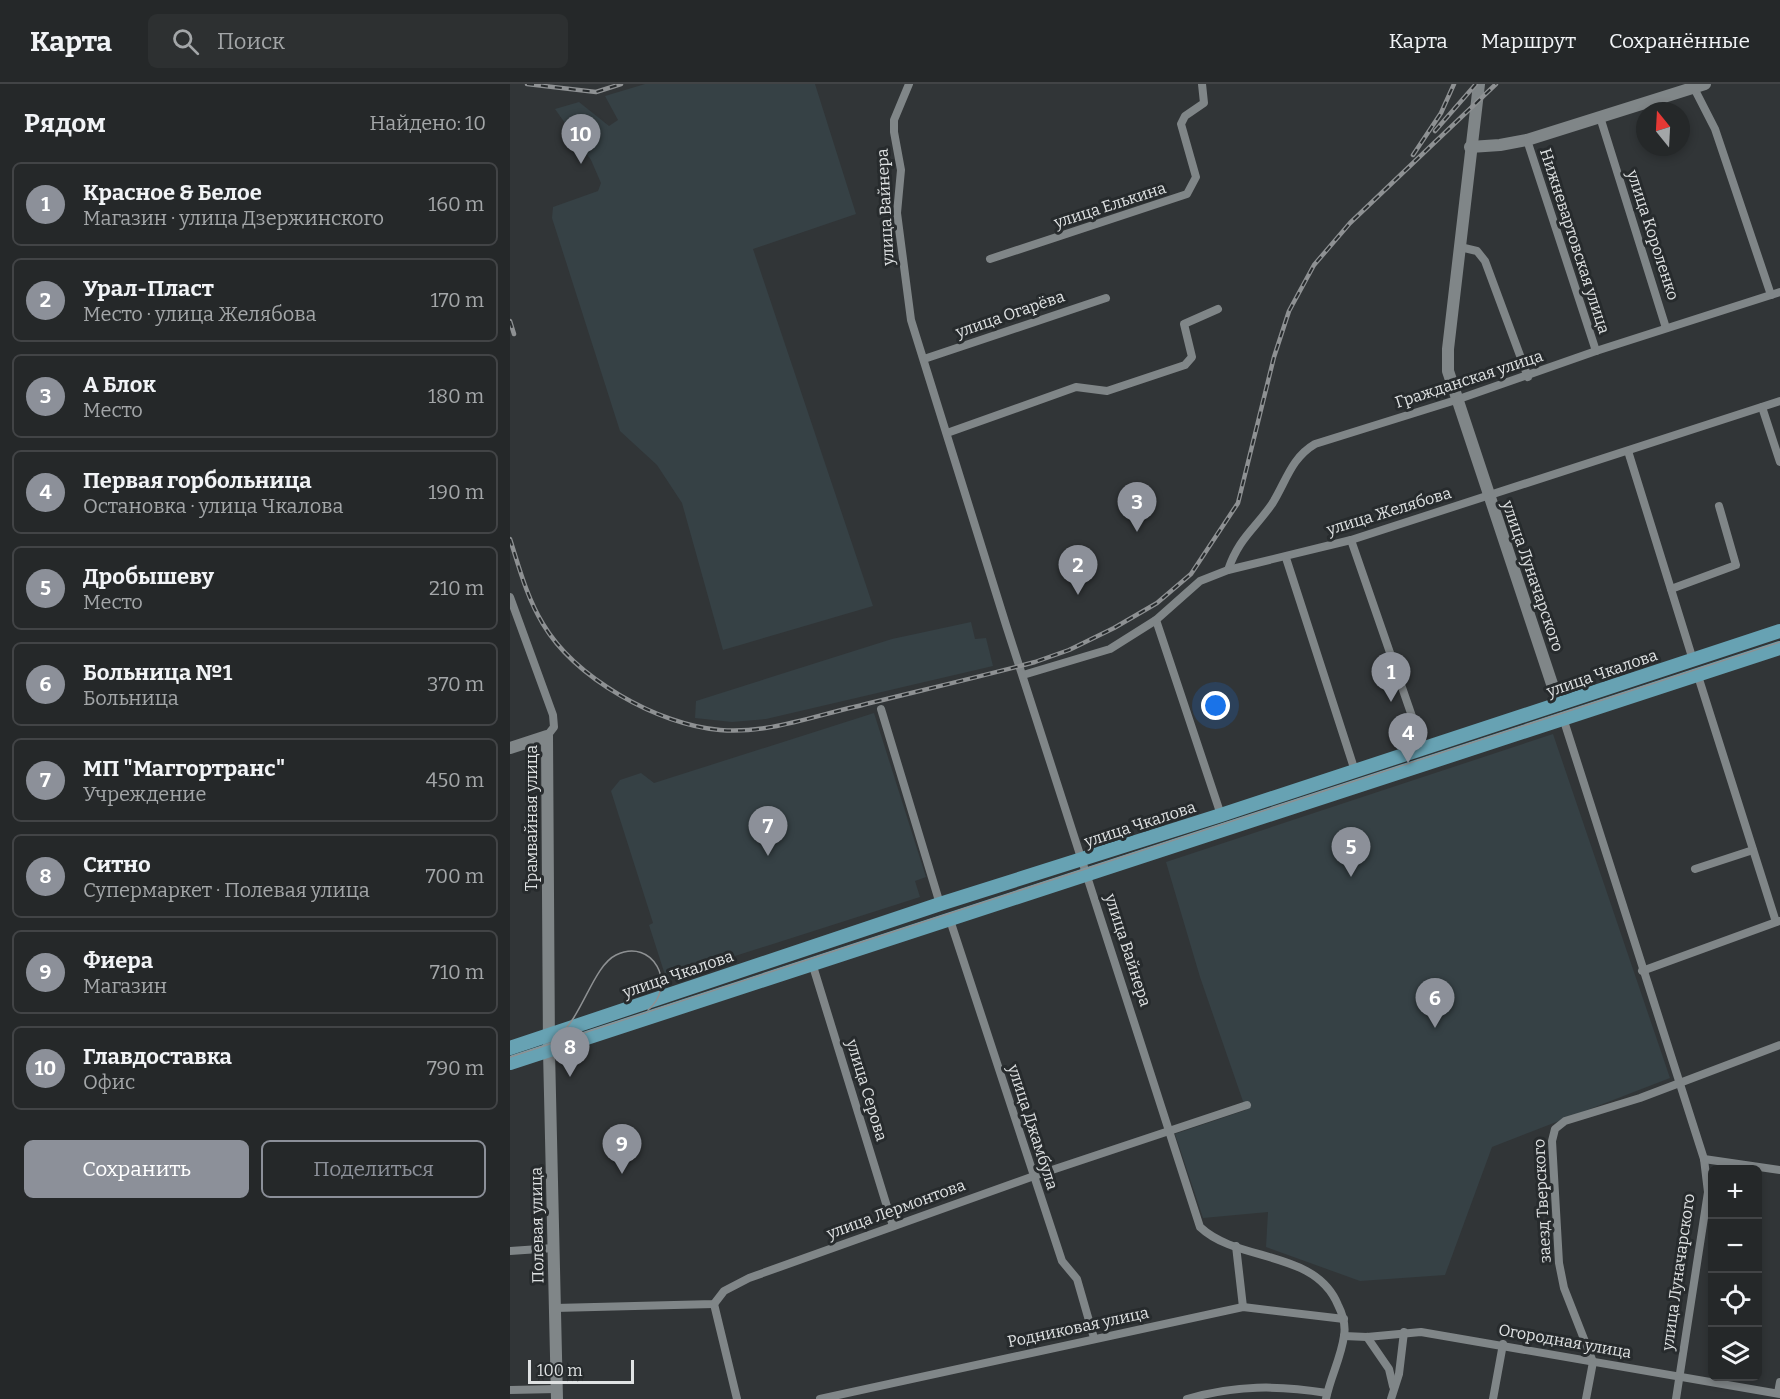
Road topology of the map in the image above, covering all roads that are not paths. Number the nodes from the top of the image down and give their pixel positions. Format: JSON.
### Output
{"nodes":[{"id":1,"x":909,"y":84,"type":"edge"},
{"id":2,"x":1202,"y":84,"type":"edge"},
{"id":3,"x":1479,"y":84,"type":"edge"},
{"id":4,"x":1700,"y":86,"type":"edge"},
{"id":5,"x":1600,"y":117,"type":"junction"},
{"id":6,"x":1527,"y":140,"type":"junction"},
{"id":7,"x":1470,"y":147,"type":"junction"},
{"id":8,"x":1460,"y":247,"type":"junction"},
{"id":9,"x":990,"y":259,"type":"dead end"},
{"id":10,"x":1776,"y":293,"type":"edge"},
{"id":11,"x":1106,"y":298,"type":"dead end"},
{"id":12,"x":1218,"y":309,"type":"dead end"},
{"id":13,"x":1666,"y":328,"type":"junction"},
{"id":14,"x":1596,"y":351,"type":"junction"},
{"id":15,"x":924,"y":359,"type":"junction"},
{"id":16,"x":1527,"y":377,"type":"junction"},
{"id":17,"x":1456,"y":400,"type":"junction"},
{"id":18,"x":1780,"y":401,"type":"edge"},
{"id":19,"x":1762,"y":407,"type":"junction"},
{"id":20,"x":947,"y":433,"type":"junction"},
{"id":21,"x":1628,"y":451,"type":"junction"},
{"id":22,"x":1780,"y":462,"type":"edge"},
{"id":23,"x":1488,"y":496,"type":"junction"},
{"id":24,"x":1719,"y":506,"type":"dead end"},
{"id":25,"x":1351,"y":540,"type":"junction"},
{"id":26,"x":1286,"y":558,"type":"junction"},
{"id":27,"x":1228,"y":570,"type":"junction"},
{"id":28,"x":1671,"y":589,"type":"junction"},
{"id":29,"x":510,"y":597,"type":"edge"},
{"id":30,"x":1156,"y":620,"type":"junction"},
{"id":31,"x":1780,"y":631,"type":"edge"},
{"id":32,"x":1780,"y":648,"type":"edge"},
{"id":33,"x":1693,"y":660,"type":"junction"},
{"id":34,"x":1023,"y":675,"type":"junction"},
{"id":35,"x":1698,"y":676,"type":"junction"},
{"id":36,"x":1559,"y":705,"type":"junction"},
{"id":37,"x":882,"y":709,"type":"dead end"},
{"id":38,"x":1564,"y":721,"type":"junction"},
{"id":39,"x":547,"y":736,"type":"junction"},
{"id":40,"x":510,"y":748,"type":"edge"},
{"id":41,"x":1423,"y":748,"type":"junction"},
{"id":42,"x":1355,"y":771,"type":"junction"},
{"id":43,"x":1221,"y":815,"type":"junction"},
{"id":44,"x":1753,"y":850,"type":"junction"},
{"id":45,"x":1083,"y":859,"type":"junction"},
{"id":46,"x":1695,"y":869,"type":"dead end"},
{"id":47,"x":1088,"y":876,"type":"junction"},
{"id":48,"x":940,"y":904,"type":"junction"},
{"id":49,"x":950,"y":920,"type":"junction"},
{"id":50,"x":1778,"y":921,"type":"edge"},
{"id":51,"x":812,"y":963,"type":"junction"},
{"id":52,"x":1642,"y":971,"type":"junction"},
{"id":53,"x":549,"y":1035,"type":"junction"},
{"id":54,"x":1780,"y":1045,"type":"edge"},
{"id":55,"x":510,"y":1048,"type":"edge"},
{"id":56,"x":549,"y":1051,"type":"junction"},
{"id":57,"x":510,"y":1064,"type":"edge"},
{"id":58,"x":1679,"y":1082,"type":"junction"},
{"id":59,"x":1247,"y":1105,"type":"dead end"},
{"id":60,"x":1170,"y":1131,"type":"junction"},
{"id":61,"x":1704,"y":1159,"type":"junction"},
{"id":62,"x":1780,"y":1170,"type":"edge"},
{"id":63,"x":1034,"y":1176,"type":"junction"},
{"id":64,"x":893,"y":1226,"type":"junction"},
{"id":65,"x":1236,"y":1246,"type":"junction"},
{"id":66,"x":554,"y":1248,"type":"junction"},
{"id":67,"x":510,"y":1251,"type":"edge"},
{"id":68,"x":714,"y":1304,"type":"junction"},
{"id":69,"x":1243,"y":1307,"type":"junction"},
{"id":70,"x":555,"y":1308,"type":"junction"},
{"id":71,"x":1344,"y":1319,"type":"junction"},
{"id":72,"x":1404,"y":1332,"type":"junction"},
{"id":73,"x":1344,"y":1336,"type":"junction"},
{"id":74,"x":1366,"y":1337,"type":"junction"},
{"id":75,"x":1094,"y":1338,"type":"junction"},
{"id":76,"x":1503,"y":1344,"type":"junction"},
{"id":77,"x":1593,"y":1362,"type":"junction"},
{"id":78,"x":1679,"y":1377,"type":"junction"},
{"id":79,"x":1780,"y":1382,"type":"edge"},
{"id":80,"x":1394,"y":1388,"type":"junction"},
{"id":81,"x":510,"y":1390,"type":"edge"},
{"id":82,"x":557,"y":1394,"type":"edge"},
{"id":83,"x":1779,"y":1394,"type":"edge"},
{"id":84,"x":1327,"y":1396,"type":"edge"},
{"id":85,"x":737,"y":1399,"type":"edge"},
{"id":86,"x":820,"y":1399,"type":"edge"},
{"id":87,"x":1187,"y":1399,"type":"edge"},
{"id":88,"x":1390,"y":1399,"type":"edge"},
{"id":89,"x":1493,"y":1399,"type":"edge"},
{"id":90,"x":1586,"y":1399,"type":"edge"},
{"id":91,"x":1676,"y":1399,"type":"edge"}],
"edges":[{"from":1,"to":15,"type":"street","name":"улица Вайнера"},
{"from":2,"to":9,"type":"street","name":"улица Елькина"},
{"from":3,"to":7,"type":"street","name":"улица Луначарского"},
{"from":4,"to":5,"type":"street"},
{"from":4,"to":10,"type":"street"},
{"from":5,"to":6,"type":"street"},
{"from":5,"to":13,"type":"street","name":"улица Короленко"},
{"from":6,"to":7,"type":"street"},
{"from":6,"to":14,"type":"street","name":"Нижневартовская улица"},
{"from":7,"to":8,"type":"street","name":"улица Луначарского"},
{"from":8,"to":16,"type":"street"},
{"from":8,"to":17,"type":"street","name":"улица Луначарского"},
{"from":10,"to":13,"type":"street","name":"Гражданская улица"},
{"from":11,"to":15,"type":"street","name":"улица Огарёва"},
{"from":12,"to":20,"type":"street"},
{"from":13,"to":14,"type":"street","name":"Гражданская улица"},
{"from":14,"to":16,"type":"street","name":"Гражданская улица"},
{"from":15,"to":20,"type":"street","name":"улица Вайнера"},
{"from":16,"to":17,"type":"street","name":"Гражданская улица"},
{"from":17,"to":23,"type":"street","name":"улица Луначарского"},
{"from":17,"to":27,"type":"street","name":"Гражданская улица"},
{"from":18,"to":19,"type":"street","name":"улица Желябова"},
{"from":19,"to":21,"type":"street","name":"улица Желябова"},
{"from":19,"to":22,"type":"street"},
{"from":20,"to":34,"type":"street","name":"улица Вайнера"},
{"from":21,"to":23,"type":"street","name":"улица Желябова"},
{"from":21,"to":28,"type":"street"},
{"from":23,"to":25,"type":"street","name":"улица Желябова"},
{"from":23,"to":36,"type":"street","name":"улица Луначарского"},
{"from":24,"to":28,"type":"street"},
{"from":25,"to":26,"type":"street","name":"улица Желябова"},
{"from":25,"to":41,"type":"street"},
{"from":26,"to":27,"type":"street","name":"улица Желябова"},
{"from":26,"to":42,"type":"street"},
{"from":27,"to":30,"type":"street","name":"улица Желябова"},
{"from":28,"to":33,"type":"street"},
{"from":29,"to":39,"type":"street","name":"Трамвайная улица"},
{"from":30,"to":34,"type":"street","name":"улица Желябова"},
{"from":30,"to":43,"type":"street"},
{"from":31,"to":33,"type":"main road","name":"улица Чкалова"},
{"from":32,"to":35,"type":"main road","name":"улица Чкалова"},
{"from":33,"to":36,"type":"main road","name":"улица Чкалова"},
{"from":34,"to":45,"type":"street","name":"улица Вайнера"},
{"from":35,"to":38,"type":"main road","name":"улица Чкалова"},
{"from":35,"to":44,"type":"street"},
{"from":36,"to":38,"type":"main road","name":"улица Луначарского"},
{"from":36,"to":41,"type":"main road","name":"улица Чкалова"},
{"from":37,"to":48,"type":"street"},
{"from":38,"to":47,"type":"main road","name":"улица Чкалова"},
{"from":38,"to":52,"type":"street","name":"улица Луначарского"},
{"from":39,"to":40,"type":"street"},
{"from":39,"to":53,"type":"street","name":"Трамвайная улица"},
{"from":41,"to":42,"type":"main road","name":"улица Чкалова"},
{"from":42,"to":43,"type":"main road","name":"улица Чкалова"},
{"from":43,"to":45,"type":"main road","name":"улица Чкалова"},
{"from":44,"to":46,"type":"street"},
{"from":44,"to":50,"type":"street"},
{"from":45,"to":47,"type":"street","name":"улица Вайнера"},
{"from":45,"to":48,"type":"main road","name":"улица Чкалова"},
{"from":47,"to":49,"type":"main road","name":"улица Чкалова"},
{"from":47,"to":60,"type":"street","name":"улица Вайнера"},
{"from":48,"to":53,"type":"main road","name":"улица Чкалова"},
{"from":49,"to":51,"type":"main road","name":"улица Чкалова"},
{"from":49,"to":63,"type":"street","name":"улица Джамбула"},
{"from":50,"to":52,"type":"street"},
{"from":51,"to":56,"type":"main road","name":"улица Чкалова"},
{"from":51,"to":64,"type":"street","name":"улица Серова"},
{"from":52,"to":58,"type":"street","name":"улица Луначарского"},
{"from":53,"to":55,"type":"main road","name":"улица Чкалова"},
{"from":53,"to":56,"type":"street","name":"Трамвайная улица"},
{"from":54,"to":58,"type":"street"},
{"from":56,"to":57,"type":"main road","name":"улица Чкалова"},
{"from":56,"to":66,"type":"street","name":"Полевая улица"},
{"from":58,"to":61,"type":"street","name":"улица Луначарского"},
{"from":58,"to":77,"type":"street","name":"заезд Тверского"},
{"from":59,"to":60,"type":"street","name":"улица Лермонтова"},
{"from":60,"to":63,"type":"street","name":"улица Лермонтова"},
{"from":60,"to":65,"type":"street","name":"улица Вайнера"},
{"from":61,"to":62,"type":"street"},
{"from":61,"to":78,"type":"street","name":"улица Луначарского"},
{"from":63,"to":64,"type":"street","name":"улица Лермонтова"},
{"from":63,"to":75,"type":"street","name":"улица Джамбула"},
{"from":64,"to":68,"type":"street","name":"улица Лермонтова"},
{"from":65,"to":69,"type":"street"},
{"from":65,"to":71,"type":"street","name":"улица Вайнера"},
{"from":66,"to":67,"type":"street"},
{"from":66,"to":70,"type":"street","name":"Полевая улица"},
{"from":68,"to":70,"type":"street"},
{"from":68,"to":85,"type":"street"},
{"from":69,"to":71,"type":"street","name":"Родниковая улица"},
{"from":69,"to":75,"type":"street","name":"Родниковая улица"},
{"from":70,"to":82,"type":"street","name":"Полевая улица"},
{"from":71,"to":73,"type":"street","name":"улица Вайнера"},
{"from":72,"to":74,"type":"street","name":"Огородная улица"},
{"from":72,"to":76,"type":"street","name":"Огородная улица"},
{"from":72,"to":80,"type":"street"},
{"from":73,"to":74,"type":"street","name":"Огородная улица"},
{"from":73,"to":84,"type":"street","name":"улица Вайнера"},
{"from":74,"to":80,"type":"street"},
{"from":75,"to":86,"type":"street","name":"Родниковая улица"},
{"from":76,"to":77,"type":"street","name":"Огородная улица"},
{"from":76,"to":89,"type":"street"},
{"from":77,"to":78,"type":"street","name":"Огородная улица"},
{"from":77,"to":90,"type":"street"},
{"from":78,"to":83,"type":"street","name":"Огородная улица"},
{"from":78,"to":91,"type":"street","name":"улица Луначарского"},
{"from":79,"to":83,"type":"street"},
{"from":80,"to":88,"type":"street"},
{"from":81,"to":82,"type":"street"},
{"from":84,"to":87,"type":"street"}]}
